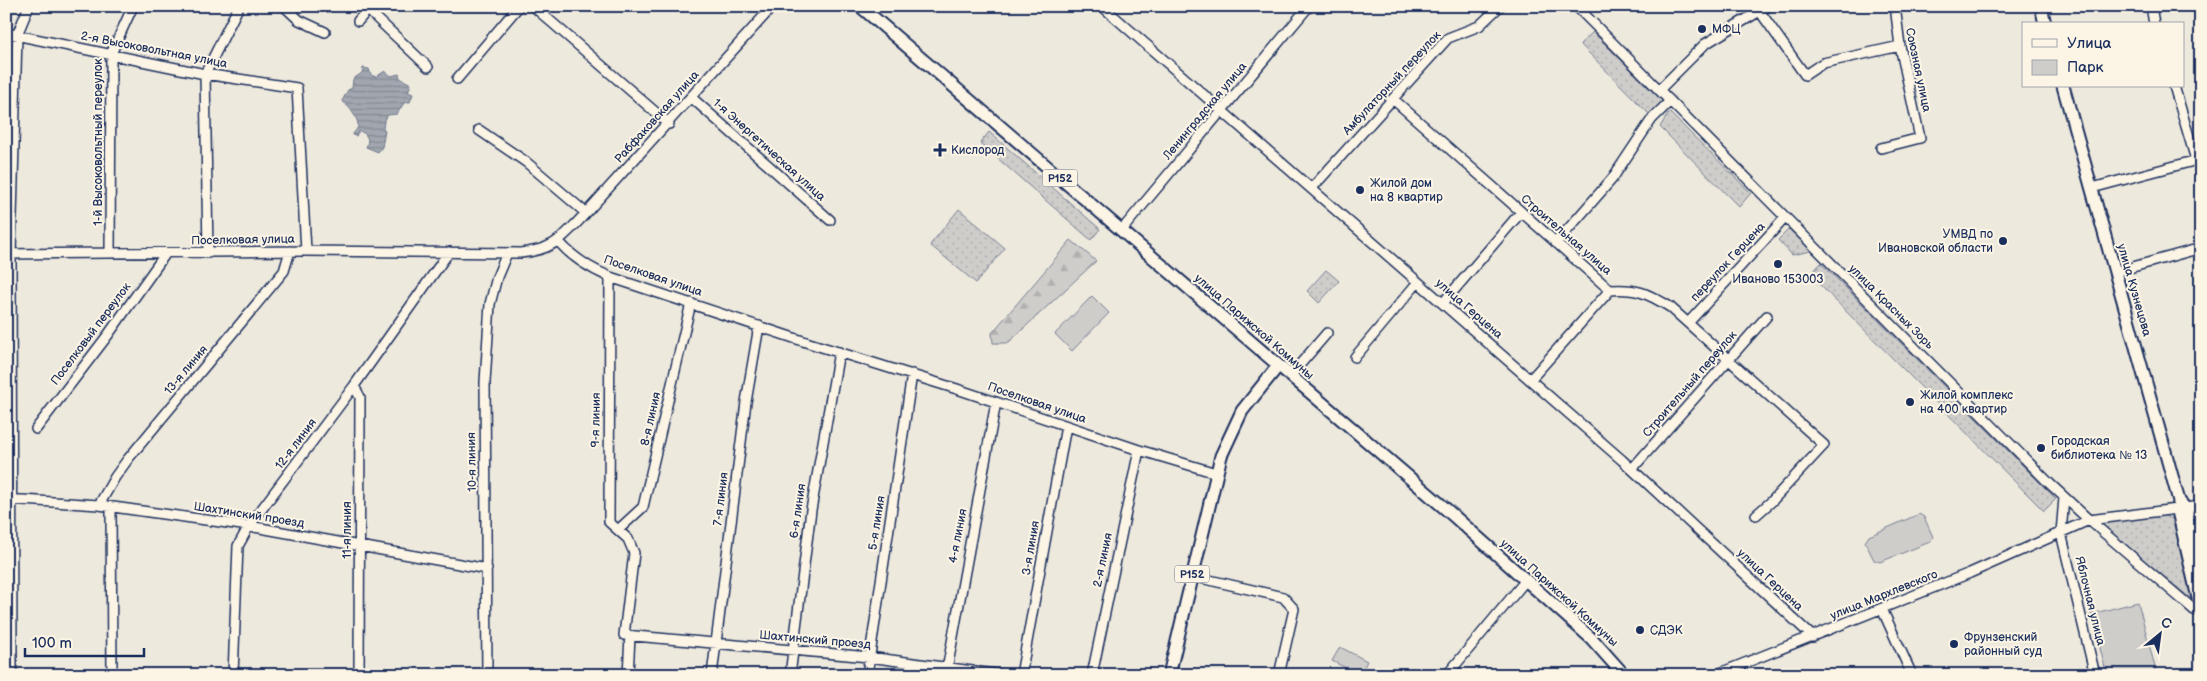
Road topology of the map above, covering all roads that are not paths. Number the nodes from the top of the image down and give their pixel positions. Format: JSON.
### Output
{"nodes":[{"id":1,"x":29,"y":6,"type":"edge"},
{"id":2,"x":133,"y":6,"type":"edge"},
{"id":3,"x":238,"y":6,"type":"edge"},
{"id":4,"x":284,"y":6,"type":"edge"},
{"id":5,"x":519,"y":6,"type":"edge"},
{"id":6,"x":533,"y":6,"type":"edge"},
{"id":7,"x":773,"y":6,"type":"edge"},
{"id":8,"x":860,"y":6,"type":"edge"},
{"id":9,"x":1102,"y":6,"type":"edge"},
{"id":10,"x":1309,"y":6,"type":"edge"},
{"id":11,"x":1500,"y":6,"type":"edge"},
{"id":12,"x":1576,"y":6,"type":"edge"},
{"id":13,"x":1895,"y":6,"type":"edge"},
{"id":14,"x":2041,"y":6,"type":"edge"},
{"id":15,"x":2151,"y":6,"type":"edge"},
{"id":16,"x":370,"y":8,"type":"edge"},
{"id":17,"x":1761,"y":8,"type":"edge"},
{"id":18,"x":358,"y":21,"type":"dead end"},
{"id":19,"x":2045,"y":22,"type":"edge"},
{"id":20,"x":2154,"y":22,"type":"edge"},
{"id":21,"x":325,"y":32,"type":"dead end"},
{"id":22,"x":6,"y":33,"type":"edge"},
{"id":23,"x":17,"y":35,"type":"junction"},
{"id":24,"x":1900,"y":46,"type":"junction"},
{"id":25,"x":110,"y":54,"type":"junction"},
{"id":26,"x":428,"y":67,"type":"dead end"},
{"id":27,"x":205,"y":74,"type":"junction"},
{"id":28,"x":457,"y":78,"type":"dead end"},
{"id":29,"x":2064,"y":88,"type":"edge"},
{"id":30,"x":2175,"y":88,"type":"edge"},
{"id":31,"x":1659,"y":90,"type":"junction"},
{"id":32,"x":692,"y":98,"type":"junction"},
{"id":33,"x":1393,"y":99,"type":"junction"},
{"id":34,"x":1670,"y":100,"type":"junction"},
{"id":35,"x":1222,"y":110,"type":"junction"},
{"id":36,"x":668,"y":124,"type":"junction"},
{"id":37,"x":480,"y":130,"type":"dead end"},
{"id":38,"x":1881,"y":148,"type":"dead end"},
{"id":39,"x":2198,"y":160,"type":"edge"},
{"id":40,"x":1312,"y":188,"type":"junction"},
{"id":41,"x":2092,"y":188,"type":"junction"},
{"id":42,"x":1521,"y":212,"type":"junction"},
{"id":43,"x":586,"y":213,"type":"junction"},
{"id":44,"x":1786,"y":218,"type":"junction"},
{"id":45,"x":830,"y":220,"type":"dead end"},
{"id":46,"x":1121,"y":231,"type":"junction"},
{"id":47,"x":558,"y":242,"type":"junction"},
{"id":48,"x":1556,"y":243,"type":"junction"},
{"id":49,"x":2201,"y":248,"type":"edge"},
{"id":50,"x":290,"y":251,"type":"junction"},
{"id":51,"x":306,"y":251,"type":"junction"},
{"id":52,"x":449,"y":252,"type":"junction"},
{"id":53,"x":110,"y":253,"type":"junction"},
{"id":54,"x":166,"y":253,"type":"junction"},
{"id":55,"x":208,"y":253,"type":"junction"},
{"id":56,"x":507,"y":253,"type":"junction"},
{"id":57,"x":9,"y":254,"type":"edge"},
{"id":58,"x":2115,"y":272,"type":"junction"},
{"id":59,"x":610,"y":277,"type":"junction"},
{"id":60,"x":1418,"y":282,"type":"junction"},
{"id":61,"x":1610,"y":290,"type":"junction"},
{"id":62,"x":691,"y":303,"type":"junction"},
{"id":63,"x":1443,"y":303,"type":"junction"},
{"id":64,"x":1767,"y":316,"type":"dead end"},
{"id":65,"x":1688,"y":323,"type":"junction"},
{"id":66,"x":759,"y":326,"type":"junction"},
{"id":67,"x":1327,"y":333,"type":"dead end"},
{"id":68,"x":839,"y":352,"type":"junction"},
{"id":69,"x":1355,"y":357,"type":"dead end"},
{"id":70,"x":1729,"y":359,"type":"junction"},
{"id":71,"x":1278,"y":366,"type":"junction"},
{"id":72,"x":912,"y":374,"type":"junction"},
{"id":73,"x":1290,"y":376,"type":"junction"},
{"id":74,"x":1530,"y":380,"type":"junction"},
{"id":75,"x":354,"y":386,"type":"junction"},
{"id":76,"x":996,"y":402,"type":"junction"},
{"id":77,"x":1066,"y":426,"type":"junction"},
{"id":78,"x":36,"y":429,"type":"dead end"},
{"id":79,"x":1140,"y":450,"type":"junction"},
{"id":80,"x":1632,"y":469,"type":"junction"},
{"id":81,"x":1216,"y":473,"type":"junction"},
{"id":82,"x":2064,"y":498,"type":"junction"},
{"id":83,"x":9,"y":499,"type":"edge"},
{"id":84,"x":99,"y":505,"type":"junction"},
{"id":85,"x":2190,"y":506,"type":"edge"},
{"id":86,"x":111,"y":507,"type":"junction"},
{"id":87,"x":1756,"y":515,"type":"dead end"},
{"id":88,"x":2089,"y":520,"type":"junction"},
{"id":89,"x":249,"y":526,"type":"junction"},
{"id":90,"x":618,"y":530,"type":"junction"},
{"id":91,"x":2060,"y":533,"type":"junction"},
{"id":92,"x":359,"y":547,"type":"junction"},
{"id":93,"x":487,"y":569,"type":"junction"},
{"id":94,"x":2201,"y":572,"type":"edge"},
{"id":95,"x":1192,"y":576,"type":"junction"},
{"id":96,"x":1526,"y":580,"type":"junction"},
{"id":97,"x":9,"y":590,"type":"edge"},
{"id":98,"x":1882,"y":609,"type":"junction"},
{"id":99,"x":2201,"y":611,"type":"edge"},
{"id":100,"x":627,"y":635,"type":"junction"},
{"id":101,"x":1813,"y":637,"type":"junction"},
{"id":102,"x":715,"y":644,"type":"junction"},
{"id":103,"x":792,"y":651,"type":"junction"},
{"id":104,"x":869,"y":657,"type":"junction"},
{"id":105,"x":946,"y":670,"type":"edge"},
{"id":106,"x":12,"y":675,"type":"edge"},
{"id":107,"x":112,"y":675,"type":"edge"},
{"id":108,"x":233,"y":675,"type":"edge"},
{"id":109,"x":359,"y":675,"type":"edge"},
{"id":110,"x":487,"y":675,"type":"edge"},
{"id":111,"x":628,"y":675,"type":"edge"},
{"id":112,"x":712,"y":675,"type":"edge"},
{"id":113,"x":790,"y":675,"type":"edge"},
{"id":114,"x":867,"y":675,"type":"edge"},
{"id":115,"x":1002,"y":675,"type":"edge"},
{"id":116,"x":1021,"y":675,"type":"edge"},
{"id":117,"x":1092,"y":675,"type":"edge"},
{"id":118,"x":1169,"y":675,"type":"edge"},
{"id":119,"x":1279,"y":675,"type":"edge"},
{"id":120,"x":1448,"y":675,"type":"edge"},
{"id":121,"x":1624,"y":675,"type":"edge"},
{"id":122,"x":1715,"y":675,"type":"edge"},
{"id":123,"x":1912,"y":675,"type":"edge"},
{"id":124,"x":2095,"y":675,"type":"edge"}],
"edges":[{"from":1,"to":23,"type":"street"},
{"from":2,"to":25,"type":"street","name":"1-й Высоковольтный переулок"},
{"from":3,"to":27,"type":"street"},
{"from":4,"to":21,"type":"street"},
{"from":5,"to":28,"type":"street"},
{"from":6,"to":36,"type":"street"},
{"from":7,"to":32,"type":"street","name":"Рабфаковская улица"},
{"from":8,"to":46,"type":"main road","name":"улица Парижской Коммуны","number":"Р152"},
{"from":9,"to":35,"type":"street","name":"улица Герцена"},
{"from":10,"to":35,"type":"street","name":"Ленинградская улица"},
{"from":11,"to":33,"type":"street","name":"Амбулаторный переулок"},
{"from":12,"to":31,"type":"street","name":"улица Красных Зорь"},
{"from":13,"to":24,"type":"street","name":"Союзная улица"},
{"from":14,"to":19,"type":"main road"},
{"from":15,"to":20,"type":"street"},
{"from":16,"to":18,"type":"street"},
{"from":16,"to":26,"type":"street"},
{"from":17,"to":24,"type":"street"},
{"from":17,"to":31,"type":"street"},
{"from":22,"to":23,"type":"street","name":"2-я Высоковольтная улица"},
{"from":23,"to":25,"type":"street","name":"2-я Высоковольтная улица"},
{"from":23,"to":57,"type":"street"},
{"from":24,"to":38,"type":"street","name":"Союзная улица"},
{"from":25,"to":27,"type":"street","name":"2-я Высоковольтная улица"},
{"from":25,"to":53,"type":"street","name":"1-й Высоковольтный переулок"},
{"from":27,"to":51,"type":"street","name":"2-я Высоковольтная улица"},
{"from":27,"to":55,"type":"street"},
{"from":29,"to":41,"type":"main road","name":"улица Кузнецова"},
{"from":30,"to":39,"type":"street"},
{"from":31,"to":34,"type":"street","name":"улица Красных Зорь"},
{"from":32,"to":36,"type":"street","name":"Рабфаковская улица"},
{"from":32,"to":45,"type":"street","name":"1-я Энергетическая улица"},
{"from":33,"to":40,"type":"street","name":"Амбулаторный переулок"},
{"from":33,"to":42,"type":"street","name":"Строительная улица"},
{"from":34,"to":44,"type":"street","name":"улица Красных Зорь"},
{"from":34,"to":48,"type":"street"},
{"from":35,"to":40,"type":"street","name":"улица Герцена"},
{"from":35,"to":46,"type":"street","name":"Ленинградская улица"},
{"from":36,"to":43,"type":"street","name":"Рабфаковская улица"},
{"from":37,"to":43,"type":"street"},
{"from":39,"to":41,"type":"street"},
{"from":40,"to":60,"type":"street","name":"улица Герцена"},
{"from":41,"to":58,"type":"main road","name":"улица Кузнецова"},
{"from":42,"to":48,"type":"street","name":"Строительная улица"},
{"from":42,"to":63,"type":"street"},
{"from":43,"to":47,"type":"street","name":"Рабфаковская улица"},
{"from":44,"to":65,"type":"street","name":"переулок Герцена"},
{"from":44,"to":82,"type":"street","name":"улица Красных Зорь"},
{"from":46,"to":71,"type":"main road","name":"улица Парижской Коммуны","number":"Р152"},
{"from":47,"to":56,"type":"street","name":"Поселковая улица"},
{"from":47,"to":59,"type":"street","name":"Поселковая улица"},
{"from":48,"to":61,"type":"street","name":"Строительная улица"},
{"from":49,"to":58,"type":"street"},
{"from":50,"to":51,"type":"street","name":"Поселковая улица"},
{"from":50,"to":55,"type":"street","name":"Поселковая улица"},
{"from":50,"to":84,"type":"street","name":"13-я линия"},
{"from":51,"to":52,"type":"street","name":"Поселковая улица"},
{"from":52,"to":56,"type":"street","name":"Поселковая улица"},
{"from":52,"to":75,"type":"street","name":"12-я линия"},
{"from":53,"to":54,"type":"street","name":"Поселковая улица"},
{"from":53,"to":57,"type":"street","name":"Поселковая улица"},
{"from":54,"to":55,"type":"street","name":"Поселковая улица"},
{"from":54,"to":78,"type":"street","name":"Поселковый переулок"},
{"from":56,"to":93,"type":"street","name":"10-я линия"},
{"from":57,"to":83,"type":"street"},
{"from":58,"to":85,"type":"main road","name":"улица Кузнецова"},
{"from":59,"to":62,"type":"street","name":"Поселковая улица"},
{"from":59,"to":90,"type":"street","name":"9-я линия"},
{"from":60,"to":63,"type":"street","name":"улица Герцена"},
{"from":60,"to":69,"type":"street"},
{"from":61,"to":65,"type":"street","name":"Строительная улица"},
{"from":61,"to":74,"type":"street"},
{"from":62,"to":66,"type":"street","name":"Поселковая улица"},
{"from":62,"to":90,"type":"street","name":"8-я линия"},
{"from":63,"to":74,"type":"street","name":"улица Герцена"},
{"from":64,"to":70,"type":"street","name":"Строительный переулок"},
{"from":65,"to":70,"type":"street","name":"Строительная улица"},
{"from":66,"to":68,"type":"street","name":"Поселковая улица"},
{"from":66,"to":102,"type":"street","name":"7-я линия"},
{"from":67,"to":73,"type":"street"},
{"from":68,"to":72,"type":"street","name":"Поселковая улица"},
{"from":68,"to":103,"type":"street","name":"6-я линия"},
{"from":70,"to":80,"type":"street","name":"Строительный переулок"},
{"from":70,"to":87,"type":"street","name":"Строительная улица"},
{"from":71,"to":73,"type":"main road","name":"улица Парижской Коммуны"},
{"from":71,"to":81,"type":"main road","number":"Р152"},
{"from":72,"to":76,"type":"street","name":"Поселковая улица"},
{"from":72,"to":104,"type":"street","name":"5-я линия"},
{"from":73,"to":96,"type":"main road","name":"улица Парижской Коммуны"},
{"from":74,"to":80,"type":"street","name":"улица Герцена"},
{"from":75,"to":89,"type":"street","name":"12-я линия"},
{"from":75,"to":92,"type":"street","name":"11-я линия"},
{"from":76,"to":77,"type":"street","name":"Поселковая улица"},
{"from":76,"to":105,"type":"street","name":"4-я линия"},
{"from":77,"to":79,"type":"street","name":"Поселковая улица"},
{"from":77,"to":116,"type":"street","name":"3-я линия"},
{"from":79,"to":81,"type":"street","name":"Поселковая улица"},
{"from":79,"to":117,"type":"street","name":"2-я линия"},
{"from":80,"to":101,"type":"street","name":"улица Герцена"},
{"from":81,"to":95,"type":"main road","number":"Р152"},
{"from":82,"to":88,"type":"street","name":"улица Красных Зорь"},
{"from":82,"to":91,"type":"street"},
{"from":83,"to":84,"type":"street","name":"Шахтинский проезд"},
{"from":83,"to":97,"type":"street"},
{"from":84,"to":86,"type":"street","name":"Шахтинский проезд"},
{"from":85,"to":88,"type":"street","name":"улица Мархлевского"},
{"from":85,"to":94,"type":"main road","name":"улица Кузнецова"},
{"from":85,"to":99,"type":"main road","name":"улица Кузнецова"},
{"from":86,"to":89,"type":"street","name":"Шахтинский проезд"},
{"from":86,"to":107,"type":"street"},
{"from":88,"to":91,"type":"street","name":"улица Мархлевского"},
{"from":88,"to":99,"type":"street","name":"улица Красных Зорь"},
{"from":89,"to":92,"type":"street","name":"Шахтинский проезд"},
{"from":89,"to":108,"type":"street","name":"12-я линия"},
{"from":90,"to":100,"type":"street","name":"9-я линия"},
{"from":91,"to":98,"type":"street","name":"улица Мархлевского"},
{"from":91,"to":124,"type":"street","name":"Яблочная улица"},
{"from":92,"to":93,"type":"street","name":"Шахтинский проезд"},
{"from":92,"to":109,"type":"street","name":"11-я линия"},
{"from":93,"to":110,"type":"street","name":"10-я линия"},
{"from":95,"to":118,"type":"main road","number":"Р152"},
{"from":95,"to":119,"type":"street"},
{"from":96,"to":120,"type":"street"},
{"from":96,"to":121,"type":"main road","name":"улица Парижской Коммуны"},
{"from":97,"to":106,"type":"street"},
{"from":98,"to":101,"type":"street","name":"улица Мархлевского"},
{"from":98,"to":123,"type":"street"},
{"from":100,"to":102,"type":"street","name":"Шахтинский проезд"},
{"from":100,"to":111,"type":"street"},
{"from":101,"to":122,"type":"street","name":"улица Мархлевского"},
{"from":102,"to":103,"type":"street","name":"Шахтинский проезд"},
{"from":102,"to":112,"type":"street","name":"7-я линия"},
{"from":103,"to":104,"type":"street","name":"Шахтинский проезд"},
{"from":103,"to":113,"type":"street","name":"6-я линия"},
{"from":104,"to":105,"type":"street","name":"Шахтинский проезд"},
{"from":104,"to":114,"type":"street","name":"5-я линия"},
{"from":105,"to":115,"type":"street","name":"Шахтинский проезд"}]}
